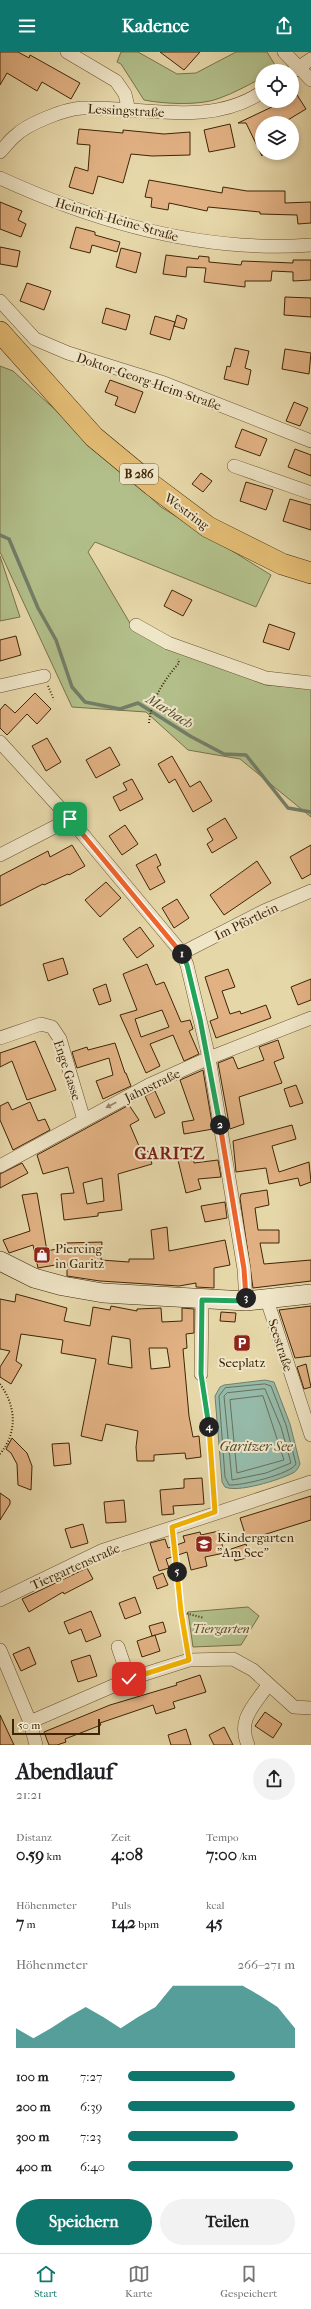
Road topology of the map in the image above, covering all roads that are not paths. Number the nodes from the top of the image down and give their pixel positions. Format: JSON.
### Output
{"nodes":[{"id":1,"x":67,"y":52,"type":"edge"},
{"id":2,"x":284,"y":52,"type":"edge"},
{"id":3,"x":311,"y":59,"type":"edge"},
{"id":4,"x":291,"y":64,"type":"edge"},
{"id":5,"x":299,"y":67,"type":"edge"},
{"id":6,"x":299,"y":72,"type":"edge"},
{"id":7,"x":311,"y":80,"type":"edge"},
{"id":8,"x":255,"y":95,"type":"edge"},
{"id":9,"x":129,"y":110,"type":"junction"},
{"id":10,"x":0,"y":152,"type":"edge"},
{"id":11,"x":0,"y":178,"type":"edge"},
{"id":12,"x":311,"y":245,"type":"edge"},
{"id":13,"x":0,"y":301,"type":"edge"},
{"id":14,"x":0,"y":332,"type":"edge"},
{"id":15,"x":311,"y":441,"type":"edge"},
{"id":16,"x":234,"y":466,"type":"dead end"},
{"id":17,"x":311,"y":493,"type":"edge"},
{"id":18,"x":311,"y":572,"type":"edge"},
{"id":19,"x":136,"y":625,"type":"dead end"},
{"id":20,"x":44,"y":676,"type":"dead end"},
{"id":21,"x":311,"y":684,"type":"edge"},
{"id":22,"x":0,"y":686,"type":"edge"},
{"id":23,"x":0,"y":742,"type":"edge"},
{"id":24,"x":70,"y":819,"type":"junction"},
{"id":25,"x":0,"y":855,"type":"edge"},
{"id":26,"x":311,"y":891,"type":"edge"},
{"id":27,"x":182,"y":953,"type":"junction"},
{"id":28,"x":311,"y":1018,"type":"edge"},
{"id":29,"x":0,"y":1038,"type":"edge"},
{"id":30,"x":209,"y":1058,"type":"junction"},
{"id":31,"x":84,"y":1120,"type":"junction"},
{"id":32,"x":0,"y":1166,"type":"edge"},
{"id":33,"x":1,"y":1266,"type":"edge"},
{"id":34,"x":311,"y":1294,"type":"edge"},
{"id":35,"x":202,"y":1300,"type":"junction"},
{"id":36,"x":268,"y":1300,"type":"junction"},
{"id":37,"x":246,"y":1301,"type":"junction"},
{"id":38,"x":201,"y":1374,"type":"road end"},
{"id":39,"x":311,"y":1435,"type":"edge"},
{"id":40,"x":311,"y":1482,"type":"edge"},
{"id":41,"x":0,"y":1600,"type":"edge"},
{"id":42,"x":118,"y":1647,"type":"dead end"},
{"id":43,"x":0,"y":1650,"type":"edge"},
{"id":44,"x":129,"y":1679,"type":"junction"},
{"id":45,"x":268,"y":1686,"type":"junction"},
{"id":46,"x":311,"y":1708,"type":"edge"},
{"id":47,"x":30,"y":1722,"type":"junction"},
{"id":48,"x":36,"y":1745,"type":"edge"},
{"id":49,"x":248,"y":1745,"type":"edge"}],
"edges":[{"from":1,"to":9,"type":"street"},
{"from":2,"to":4,"type":"street"},
{"from":3,"to":5,"type":"street"},
{"from":6,"to":7,"type":"street"},
{"from":8,"to":9,"type":"street","name":"Lessingstraße"},
{"from":9,"to":10,"type":"street","name":"Lessingstraße"},
{"from":11,"to":12,"type":"street","name":"Heinrich-Heine-Straße"},
{"from":13,"to":15,"type":"street","name":"Doktor-Georg-Heim-Straße"},
{"from":14,"to":18,"type":"main road","name":"Westring","number":"B 286"},
{"from":16,"to":17,"type":"street"},
{"from":19,"to":21,"type":"street"},
{"from":20,"to":22,"type":"street"},
{"from":23,"to":24,"type":"street"},
{"from":24,"to":25,"type":"street"},
{"from":24,"to":27,"type":"street"},
{"from":26,"to":27,"type":"street","name":"Im Pförtlein"},
{"from":27,"to":30,"type":"street"},
{"from":28,"to":30,"type":"street","name":"Jahnstraße"},
{"from":29,"to":31,"type":"street","name":"Enge Gasse"},
{"from":30,"to":31,"type":"street","name":"Jahnstraße","one_way":true},
{"from":30,"to":37,"type":"street"},
{"from":31,"to":32,"type":"street","name":"Jahnstraße"},
{"from":33,"to":35,"type":"street"},
{"from":34,"to":36,"type":"street"},
{"from":35,"to":37,"type":"street"},
{"from":35,"to":38,"type":"street"},
{"from":36,"to":37,"type":"street"},
{"from":36,"to":39,"type":"street","name":"Seestraße"},
{"from":40,"to":41,"type":"street","name":"Tiergartenstraße"},
{"from":42,"to":44,"type":"street"},
{"from":43,"to":47,"type":"street"},
{"from":44,"to":45,"type":"street"},
{"from":44,"to":47,"type":"street"},
{"from":45,"to":46,"type":"street"},
{"from":45,"to":49,"type":"street"},
{"from":47,"to":48,"type":"street"}]}
